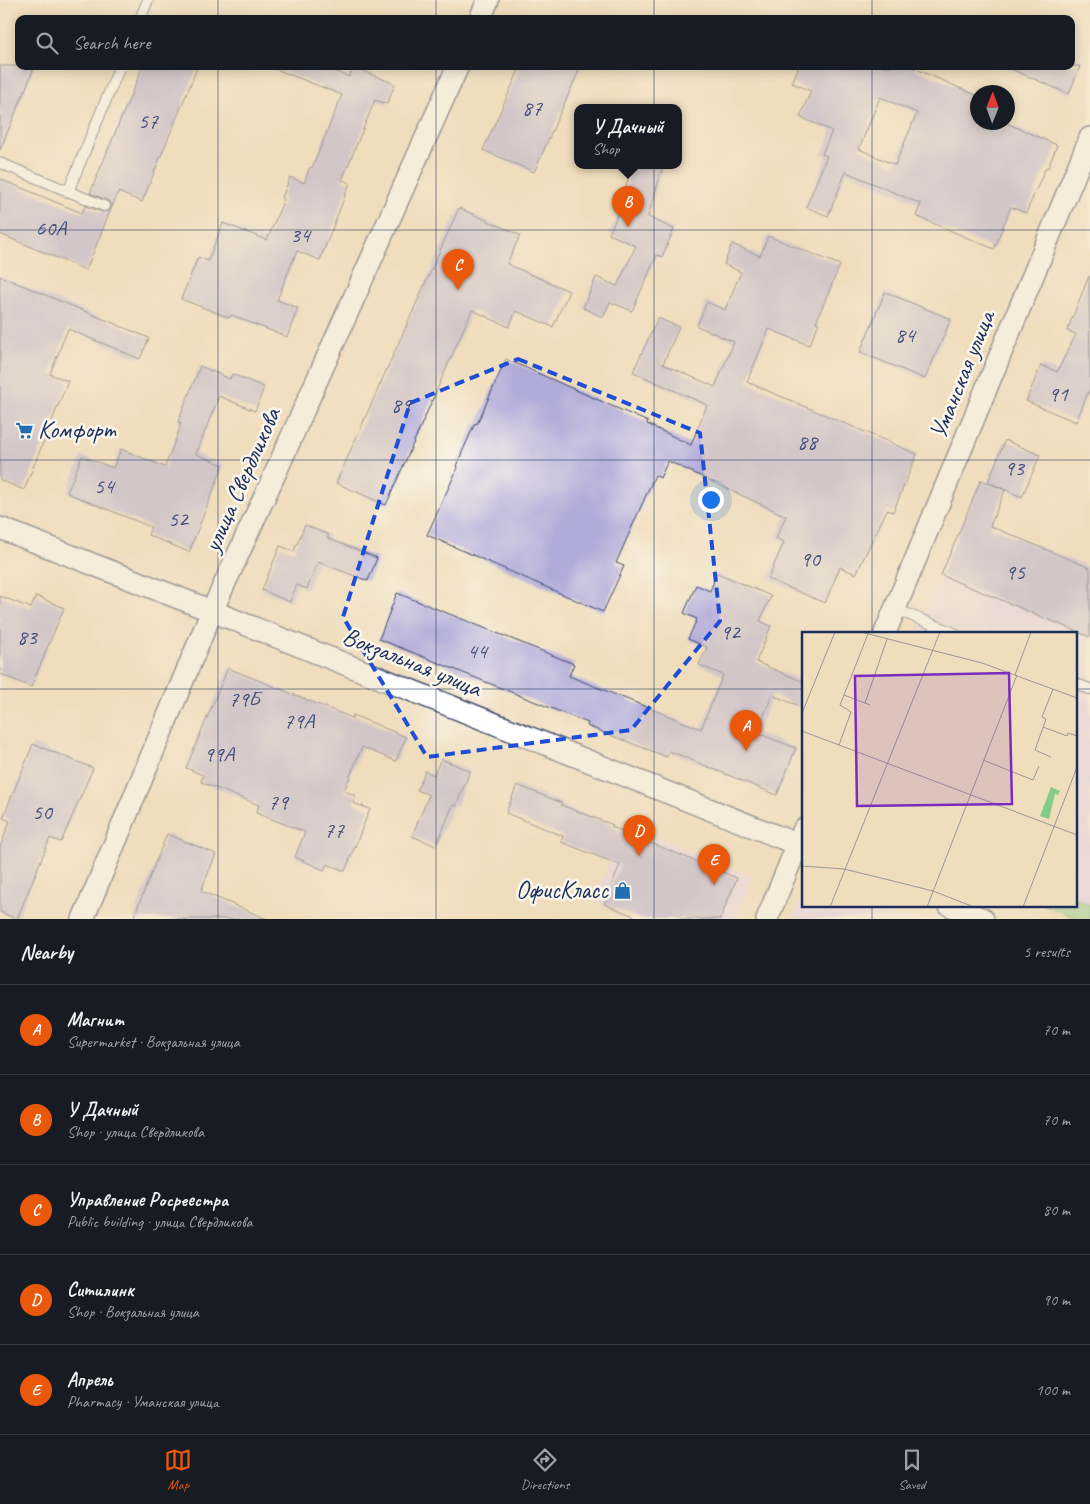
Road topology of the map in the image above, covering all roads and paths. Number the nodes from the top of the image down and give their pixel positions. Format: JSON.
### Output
{"nodes":[{"id":1,"x":148,"y":0,"type":"edge"},
{"id":2,"x":488,"y":0,"type":"edge"},
{"id":3,"x":142,"y":15,"type":"edge"},
{"id":4,"x":482,"y":15,"type":"edge"},
{"id":5,"x":118,"y":70,"type":"edge"},
{"id":6,"x":456,"y":70,"type":"edge"},
{"id":7,"x":1090,"y":138,"type":"edge"},
{"id":8,"x":0,"y":163,"type":"edge"},
{"id":9,"x":68,"y":192,"type":"junction"},
{"id":10,"x":104,"y":206,"type":"dead end"},
{"id":11,"x":0,"y":528,"type":"edge"},
{"id":12,"x":895,"y":609,"type":"junction"},
{"id":13,"x":212,"y":611,"type":"junction"},
{"id":14,"x":885,"y":632,"type":"edge"},
{"id":15,"x":952,"y":632,"type":"edge"},
{"id":16,"x":1078,"y":685,"type":"edge"},
{"id":17,"x":1090,"y":689,"type":"edge"},
{"id":18,"x":802,"y":840,"type":"edge"},
{"id":19,"x":951,"y":906,"type":"edge"},
{"id":20,"x":83,"y":919,"type":"edge"},
{"id":21,"x":768,"y":919,"type":"edge"},
{"id":22,"x":983,"y":919,"type":"edge"}],
"edges":[{"from":1,"to":3,"type":"lane"},
{"from":2,"to":4,"type":"street"},
{"from":5,"to":9,"type":"lane"},
{"from":6,"to":13,"type":"street","name":"улица Свердликова"},
{"from":7,"to":12,"type":"street","name":"Уманская улица"},
{"from":8,"to":9,"type":"lane"},
{"from":9,"to":10,"type":"lane"},
{"from":11,"to":13,"type":"street","name":"Вокзальная улица"},
{"from":12,"to":14,"type":"street","name":"Уманская улица"},
{"from":12,"to":15,"type":"lane"},
{"from":13,"to":18,"type":"street","name":"Вокзальная улица"},
{"from":13,"to":20,"type":"street","name":"улица Свердликова"},
{"from":16,"to":17,"type":"lane"},
{"from":18,"to":21,"type":"street"},
{"from":19,"to":22,"type":"street"}]}
